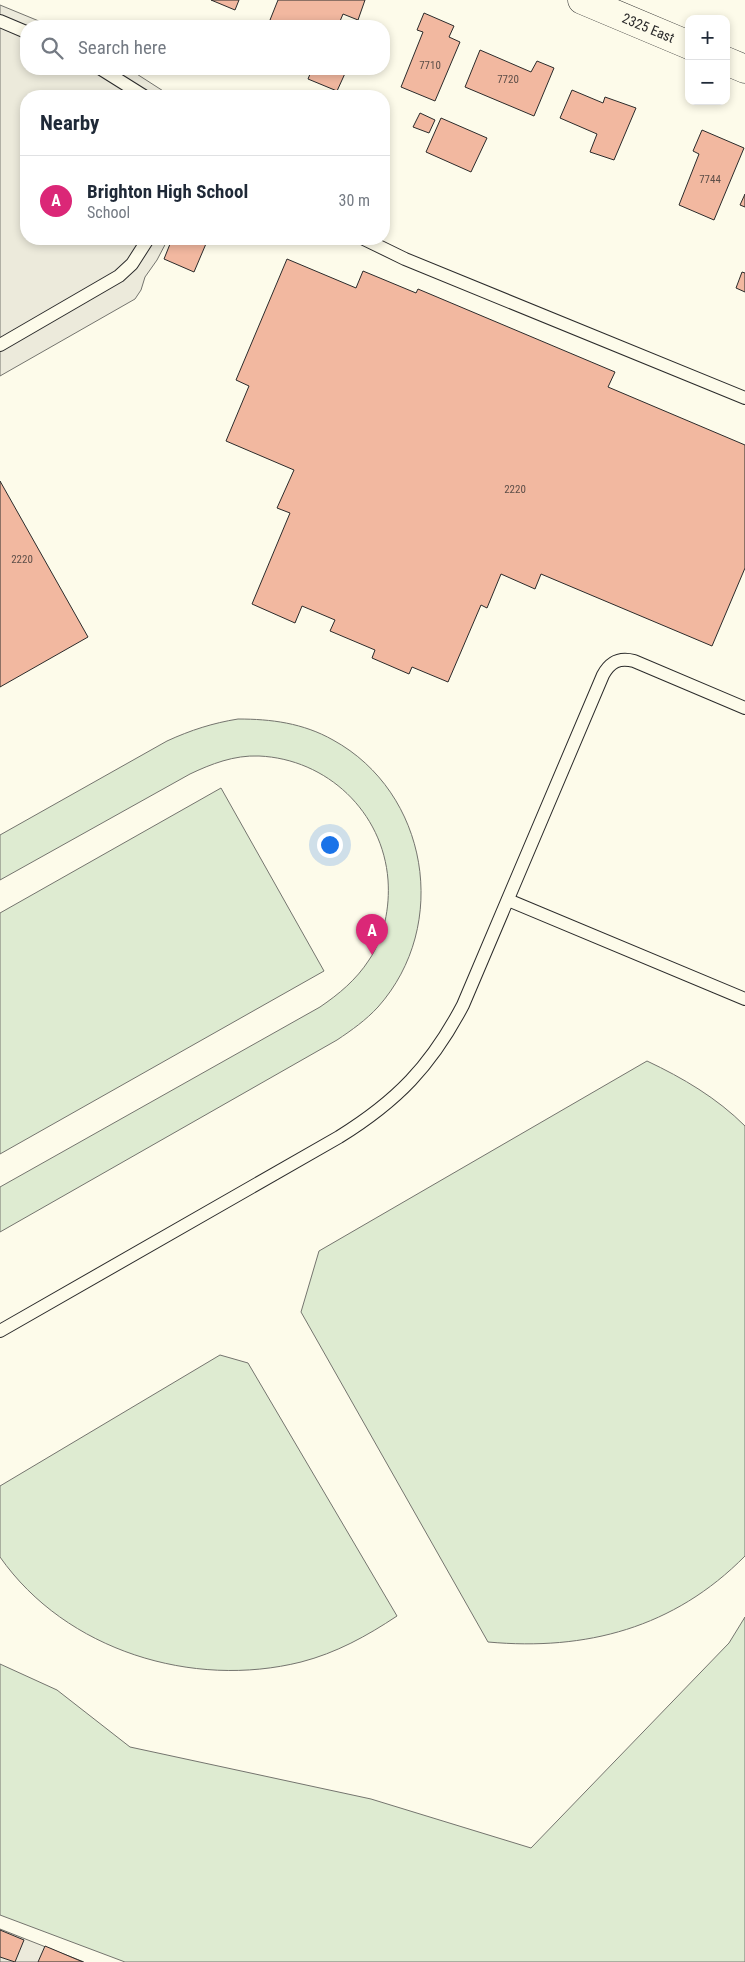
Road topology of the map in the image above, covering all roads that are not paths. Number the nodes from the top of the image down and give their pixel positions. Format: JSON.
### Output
{"nodes":[{"id":1,"x":582,"y":0,"type":"edge"},
{"id":2,"x":0,"y":21,"type":"edge"},
{"id":3,"x":20,"y":29,"type":"edge"},
{"id":4,"x":685,"y":43,"type":"edge"},
{"id":5,"x":730,"y":63,"type":"edge"},
{"id":6,"x":745,"y":69,"type":"edge"},
{"id":7,"x":111,"y":75,"type":"edge"},
{"id":8,"x":134,"y":90,"type":"edge"},
{"id":9,"x":144,"y":245,"type":"edge"},
{"id":10,"x":376,"y":245,"type":"edge"},
{"id":11,"x":0,"y":345,"type":"edge"},
{"id":12,"x":745,"y":398,"type":"edge"},
{"id":13,"x":745,"y":708,"type":"edge"},
{"id":14,"x":508,"y":900,"type":"junction"},
{"id":15,"x":745,"y":999,"type":"edge"},
{"id":16,"x":0,"y":1331,"type":"edge"}],
"edges":[{"from":1,"to":4,"type":"street","name":"2325 East"},
{"from":2,"to":3,"type":"lane"},
{"from":5,"to":6,"type":"street"},
{"from":7,"to":8,"type":"lane"},
{"from":9,"to":11,"type":"lane"},
{"from":10,"to":12,"type":"lane"},
{"from":13,"to":14,"type":"lane"},
{"from":14,"to":15,"type":"lane"},
{"from":14,"to":16,"type":"lane"}]}
